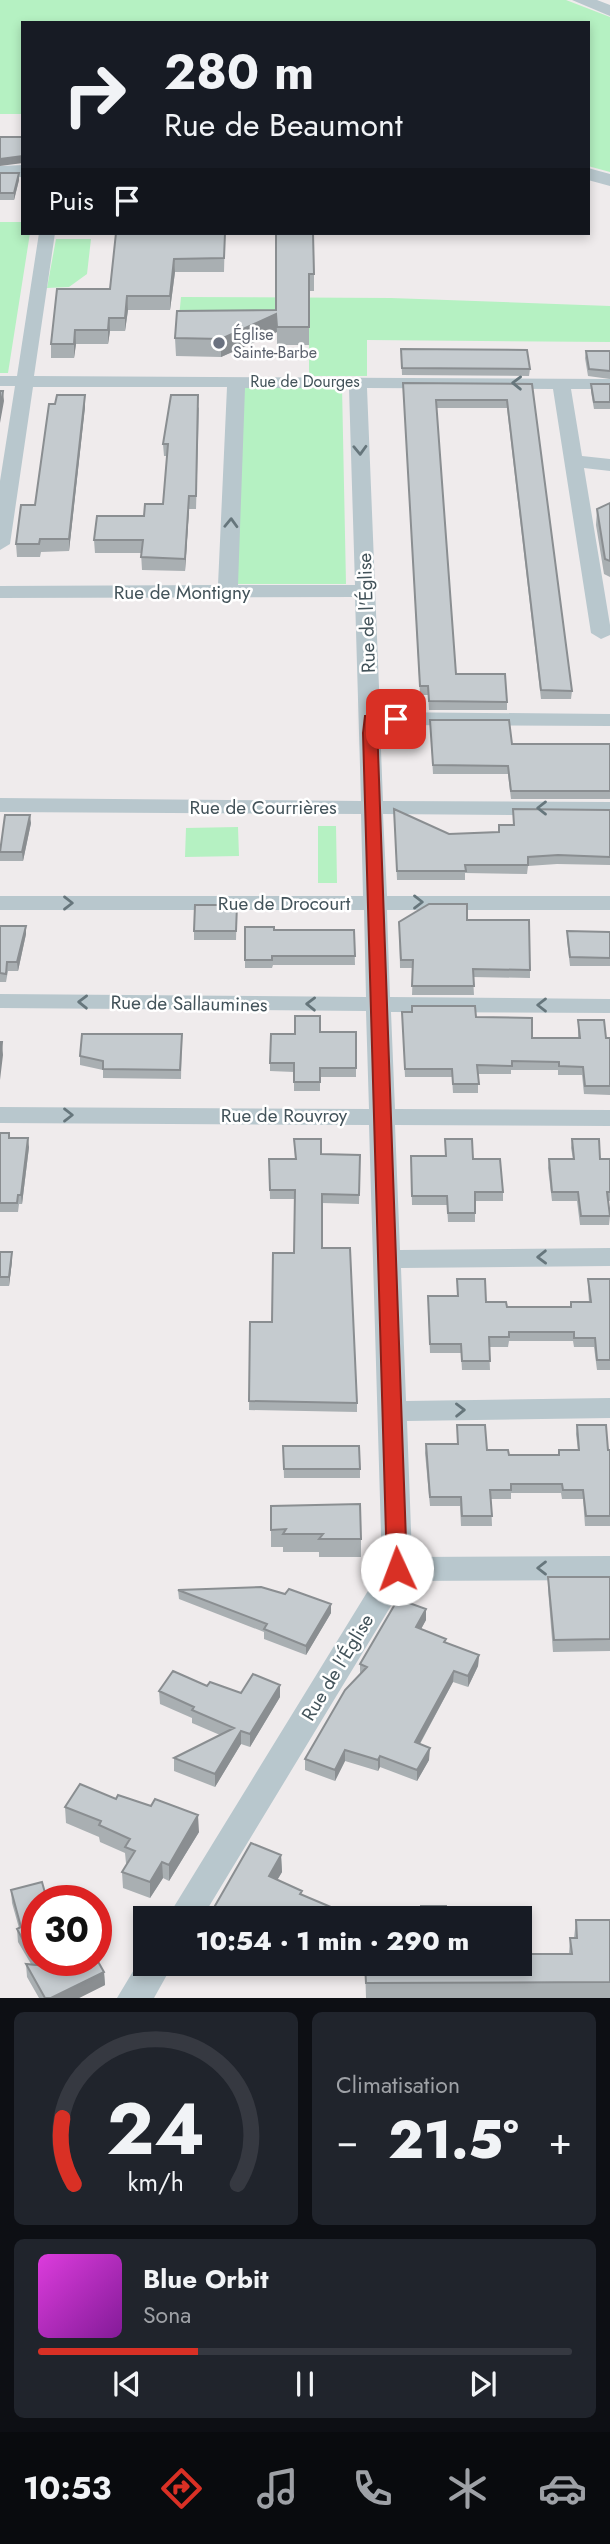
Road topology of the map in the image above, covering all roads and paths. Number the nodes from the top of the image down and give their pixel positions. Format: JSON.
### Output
{"nodes":[{"id":1,"x":581,"y":0,"type":"edge"},
{"id":2,"x":610,"y":11,"type":"edge"},
{"id":3,"x":21,"y":171,"type":"edge"},
{"id":4,"x":0,"y":172,"type":"edge"},
{"id":5,"x":590,"y":175,"type":"edge"},
{"id":6,"x":610,"y":180,"type":"edge"},
{"id":7,"x":47,"y":235,"type":"edge"},
{"id":8,"x":0,"y":381,"type":"edge"},
{"id":9,"x":23,"y":381,"type":"junction"},
{"id":10,"x":236,"y":381,"type":"junction"},
{"id":11,"x":358,"y":382,"type":"junction"},
{"id":12,"x":561,"y":383,"type":"junction"},
{"id":13,"x":610,"y":384,"type":"edge"},
{"id":14,"x":7,"y":446,"type":"edge"},
{"id":15,"x":575,"y":461,"type":"junction"},
{"id":16,"x":610,"y":465,"type":"edge"},
{"id":17,"x":3,"y":507,"type":"edge"},
{"id":18,"x":0,"y":544,"type":"edge"},
{"id":19,"x":0,"y":592,"type":"edge"},
{"id":20,"x":228,"y":592,"type":"junction"},
{"id":21,"x":365,"y":592,"type":"junction"},
{"id":22,"x":603,"y":604,"type":"edge"},
{"id":23,"x":601,"y":632,"type":"dead end"},
{"id":24,"x":370,"y":719,"type":"junction"},
{"id":25,"x":610,"y":720,"type":"edge"},
{"id":26,"x":0,"y":805,"type":"edge"},
{"id":27,"x":371,"y":807,"type":"junction"},
{"id":28,"x":610,"y":809,"type":"edge"},
{"id":29,"x":373,"y":901,"type":"junction"},
{"id":30,"x":0,"y":903,"type":"edge"},
{"id":31,"x":610,"y":903,"type":"edge"},
{"id":32,"x":0,"y":1001,"type":"edge"},
{"id":33,"x":379,"y":1004,"type":"junction"},
{"id":34,"x":610,"y":1006,"type":"edge"},
{"id":35,"x":0,"y":1115,"type":"edge"},
{"id":36,"x":382,"y":1115,"type":"junction"},
{"id":37,"x":610,"y":1118,"type":"edge"},
{"id":38,"x":610,"y":1256,"type":"edge"},
{"id":39,"x":387,"y":1259,"type":"junction"},
{"id":40,"x":610,"y":1408,"type":"edge"},
{"id":41,"x":391,"y":1411,"type":"junction"},
{"id":42,"x":610,"y":1567,"type":"edge"},
{"id":43,"x":397,"y":1569,"type":"junction"},
{"id":44,"x":191,"y":1906,"type":"edge"},
{"id":45,"x":149,"y":1976,"type":"edge"},
{"id":46,"x":135,"y":1998,"type":"edge"}],
"edges":[{"from":1,"to":2,"type":"street"},
{"from":3,"to":4,"type":"street"},
{"from":5,"to":6,"type":"street"},
{"from":7,"to":9,"type":"street"},
{"from":8,"to":9,"type":"street","name":"Rue de Dourges"},
{"from":9,"to":10,"type":"street","name":"Rue de Dourges"},
{"from":9,"to":14,"type":"street"},
{"from":10,"to":11,"type":"street","name":"Rue de Dourges"},
{"from":20,"to":10,"type":"street","one_way":true},
{"from":12,"to":11,"type":"street","name":"Rue de Dourges","one_way":true},
{"from":11,"to":21,"type":"street","name":"Rue de l'Église","one_way":true},
{"from":12,"to":13,"type":"street","name":"Rue de Dourges"},
{"from":12,"to":15,"type":"street"},
{"from":14,"to":17,"type":"street"},
{"from":15,"to":16,"type":"street"},
{"from":15,"to":22,"type":"street"},
{"from":17,"to":18,"type":"street"},
{"from":19,"to":20,"type":"street","name":"Rue de Montigny"},
{"from":20,"to":21,"type":"street","name":"Rue de Montigny"},
{"from":21,"to":24,"type":"street","name":"Rue de l'Église"},
{"from":22,"to":23,"type":"street"},
{"from":24,"to":25,"type":"street"},
{"from":24,"to":27,"type":"street","name":"Rue de l'Église"},
{"from":26,"to":27,"type":"street","name":"Rue de Courrières"},
{"from":28,"to":27,"type":"street","name":"Rue de Courrières","one_way":true},
{"from":27,"to":29,"type":"street","name":"Rue de l'Église"},
{"from":30,"to":29,"type":"street","name":"Rue de Drocourt","one_way":true},
{"from":29,"to":31,"type":"street","name":"Rue de Drocourt","one_way":true},
{"from":29,"to":33,"type":"street","name":"Rue de l'Église"},
{"from":33,"to":32,"type":"street","name":"Rue de Sallaumines","one_way":true},
{"from":34,"to":33,"type":"street","name":"Rue de Sallaumines","one_way":true},
{"from":33,"to":36,"type":"street","name":"Rue de l'Église"},
{"from":35,"to":36,"type":"street","name":"Rue de Rouvroy","one_way":true},
{"from":36,"to":37,"type":"street","name":"Rue de Rouvroy"},
{"from":36,"to":39,"type":"street","name":"Rue de l'Église"},
{"from":38,"to":39,"type":"street","one_way":true},
{"from":39,"to":41,"type":"street","name":"Rue de l'Église"},
{"from":41,"to":40,"type":"street","one_way":true},
{"from":41,"to":43,"type":"street","name":"Rue de l'Église"},
{"from":42,"to":43,"type":"street","one_way":true},
{"from":43,"to":44,"type":"street","name":"Rue de l'Église"},
{"from":45,"to":46,"type":"street"}]}
